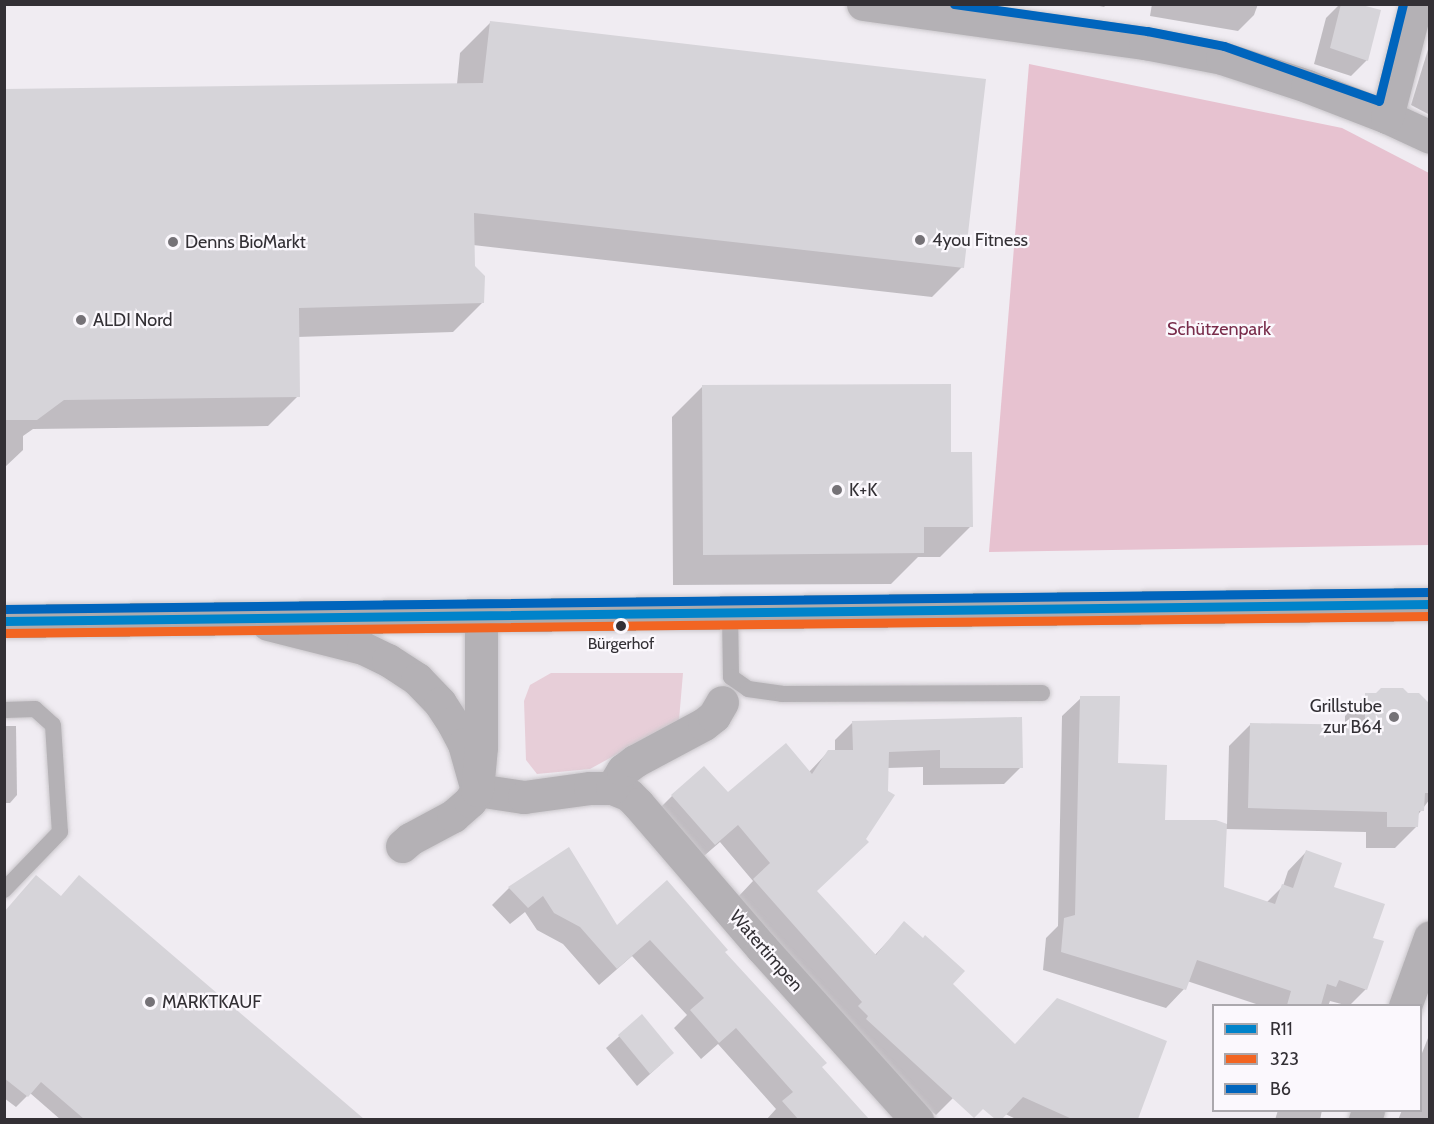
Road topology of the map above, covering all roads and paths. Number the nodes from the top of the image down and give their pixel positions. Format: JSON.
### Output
{"nodes":[{"id":1,"x":863,"y":4,"type":"edge"},
{"id":2,"x":1416,"y":4,"type":"edge"},
{"id":3,"x":971,"y":11,"type":"edge"},
{"id":4,"x":1387,"y":117,"type":"junction"},
{"id":5,"x":1430,"y":137,"type":"edge"},
{"id":6,"x":1430,"y":604,"type":"edge"},
{"id":7,"x":730,"y":612,"type":"junction"},
{"id":8,"x":481,"y":615,"type":"junction"},
{"id":9,"x":209,"y":618,"type":"junction"},
{"id":10,"x":4,"y":621,"type":"edge"},
{"id":11,"x":1042,"y":693,"type":"dead end"},
{"id":12,"x":722,"y":702,"type":"dead end"},
{"id":13,"x":4,"y":710,"type":"edge"},
{"id":14,"x":612,"y":788,"type":"junction"},
{"id":15,"x":477,"y":790,"type":"junction"},
{"id":16,"x":402,"y":846,"type":"dead end"},
{"id":17,"x":4,"y":890,"type":"edge"},
{"id":18,"x":1430,"y":937,"type":"edge"},
{"id":19,"x":1405,"y":1004,"type":"edge"},
{"id":20,"x":917,"y":1119,"type":"edge"}],
"edges":[{"from":1,"to":3,"type":"street"},
{"from":2,"to":4,"type":"street"},
{"from":3,"to":4,"type":"street"},
{"from":4,"to":5,"type":"street"},
{"from":6,"to":7,"type":"main road"},
{"from":7,"to":8,"type":"main road"},
{"from":7,"to":11,"type":"lane"},
{"from":8,"to":9,"type":"main road"},
{"from":8,"to":15,"type":"street"},
{"from":9,"to":10,"type":"main road"},
{"from":9,"to":15,"type":"street"},
{"from":12,"to":14,"type":"street"},
{"from":13,"to":17,"type":"lane"},
{"from":14,"to":15,"type":"street"},
{"from":14,"to":20,"type":"street","name":"Watertimpen"},
{"from":15,"to":16,"type":"street"},
{"from":18,"to":19,"type":"street"}]}
